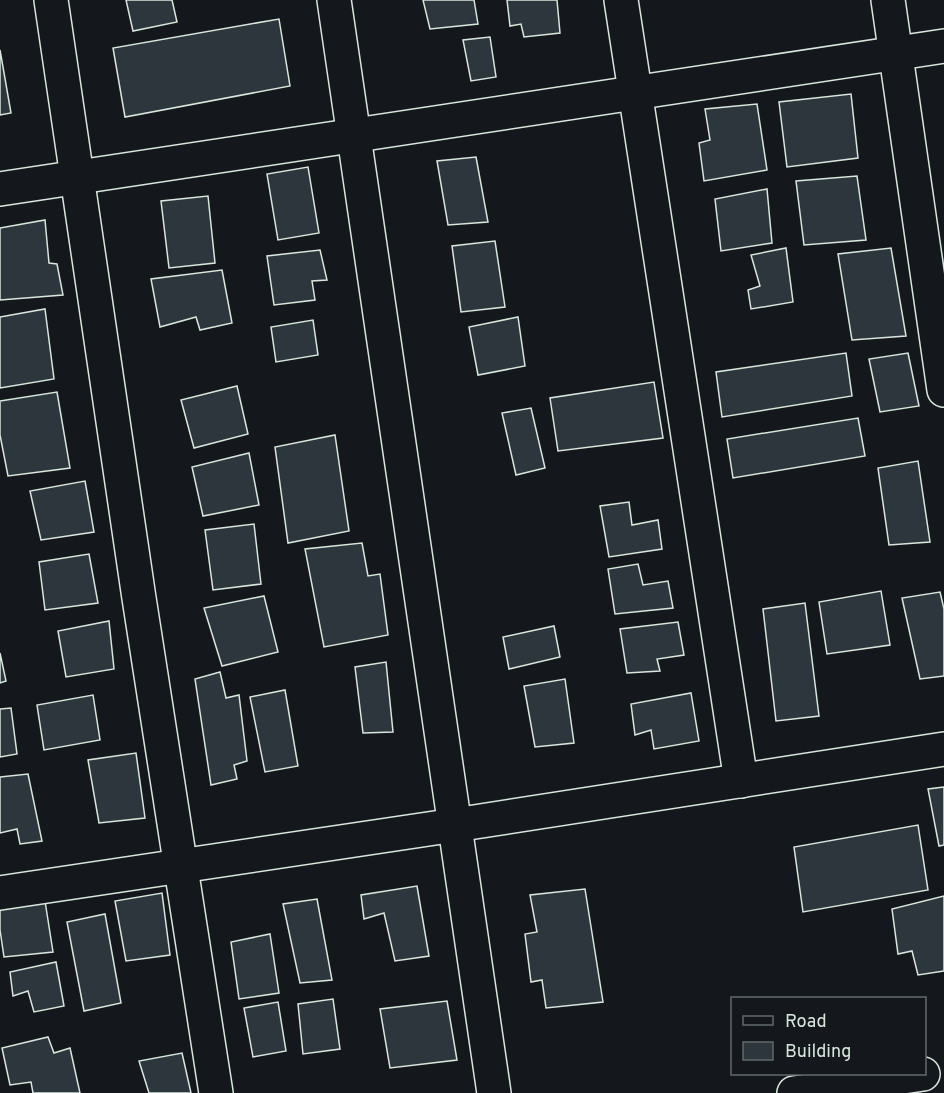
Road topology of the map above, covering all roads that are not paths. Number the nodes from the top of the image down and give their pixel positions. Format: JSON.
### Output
{"nodes":[{"id":1,"x":51,"y":0,"type":"edge"},
{"id":2,"x":334,"y":0,"type":"edge"},
{"id":3,"x":621,"y":0,"type":"edge"},
{"id":4,"x":888,"y":0,"type":"edge"},
{"id":5,"x":944,"y":46,"type":"edge"},
{"id":6,"x":896,"y":53,"type":"junction"},
{"id":7,"x":635,"y":93,"type":"junction"},
{"id":8,"x":354,"y":136,"type":"junction"},
{"id":9,"x":76,"y":177,"type":"junction"},
{"id":10,"x":0,"y":189,"type":"edge"},
{"id":11,"x":944,"y":390,"type":"edge"},
{"id":12,"x":944,"y":749,"type":"edge"},
{"id":13,"x":741,"y":781,"type":"junction"},
{"id":14,"x":455,"y":825,"type":"junction"},
{"id":15,"x":180,"y":866,"type":"junction"},
{"id":16,"x":0,"y":893,"type":"edge"},
{"id":17,"x":944,"y":1070,"type":"edge"},
{"id":18,"x":926,"y":1073,"type":"edge"},
{"id":19,"x":911,"y":1075,"type":"edge"},
{"id":20,"x":216,"y":1093,"type":"edge"},
{"id":21,"x":494,"y":1093,"type":"edge"},
{"id":22,"x":795,"y":1093,"type":"edge"}],
"edges":[{"from":1,"to":9,"type":"street"},
{"from":2,"to":8,"type":"street"},
{"from":3,"to":7,"type":"street"},
{"from":4,"to":6,"type":"street"},
{"from":5,"to":6,"type":"street"},
{"from":6,"to":7,"type":"street"},
{"from":6,"to":11,"type":"street"},
{"from":7,"to":8,"type":"street"},
{"from":7,"to":13,"type":"street"},
{"from":8,"to":9,"type":"street"},
{"from":8,"to":14,"type":"street"},
{"from":9,"to":10,"type":"street"},
{"from":9,"to":15,"type":"street"},
{"from":12,"to":13,"type":"street"},
{"from":13,"to":14,"type":"street"},
{"from":14,"to":15,"type":"street"},
{"from":14,"to":21,"type":"street"},
{"from":15,"to":16,"type":"street"},
{"from":15,"to":20,"type":"street"},
{"from":17,"to":18,"type":"street"},
{"from":19,"to":22,"type":"street"}]}
